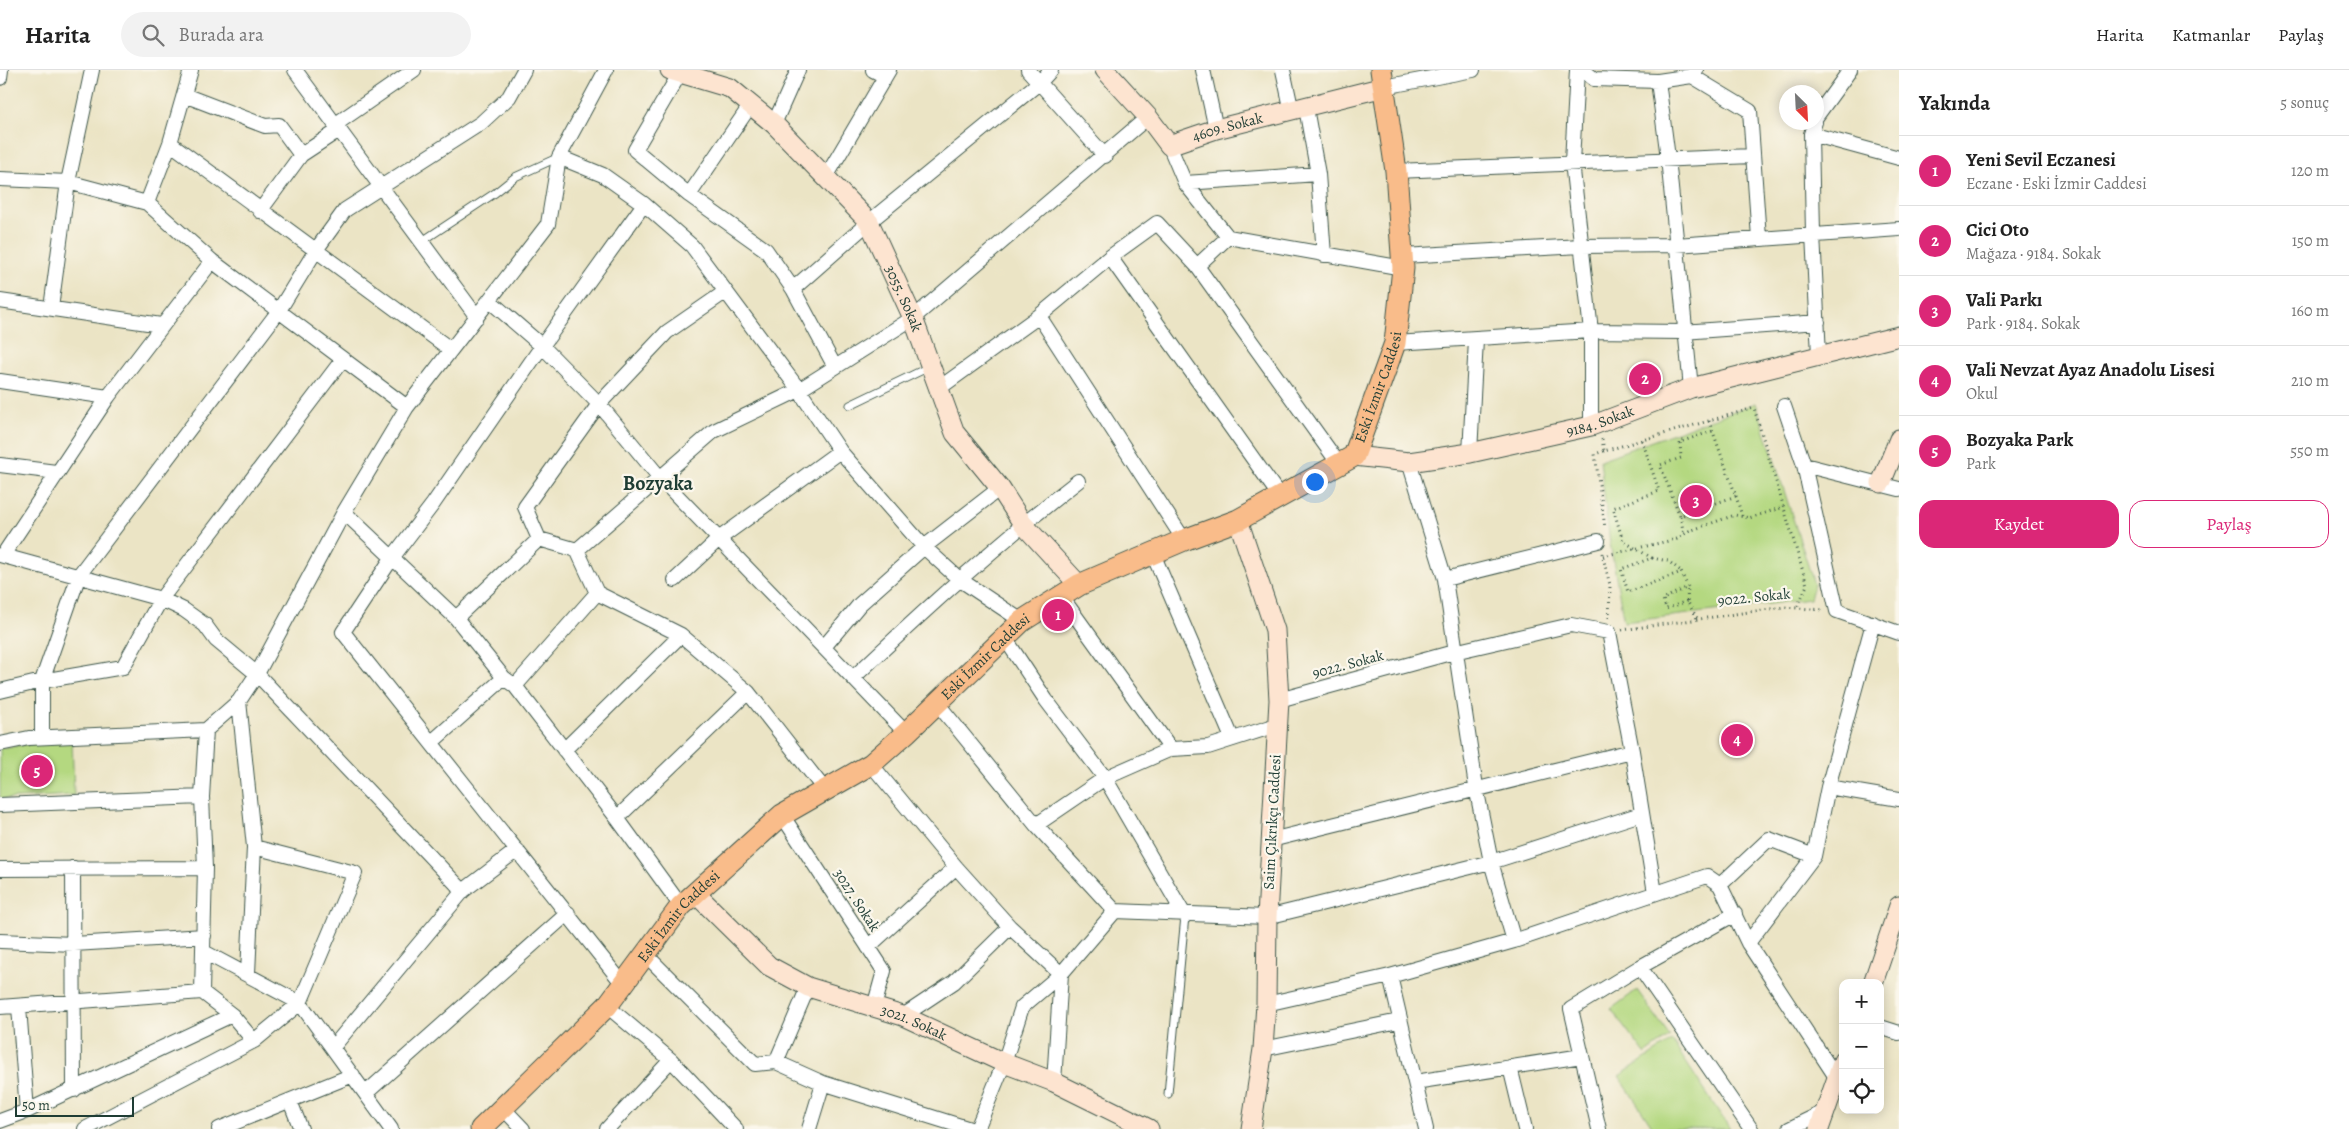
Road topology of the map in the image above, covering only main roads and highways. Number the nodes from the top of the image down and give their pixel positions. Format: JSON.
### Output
{"nodes":[{"id":1,"x":1382,"y":78,"type":"edge"},
{"id":2,"x":480,"y":1129,"type":"edge"}],
"edges":[{"from":1,"to":2,"type":"main road","name":"Eski İzmir Caddesi"}]}
